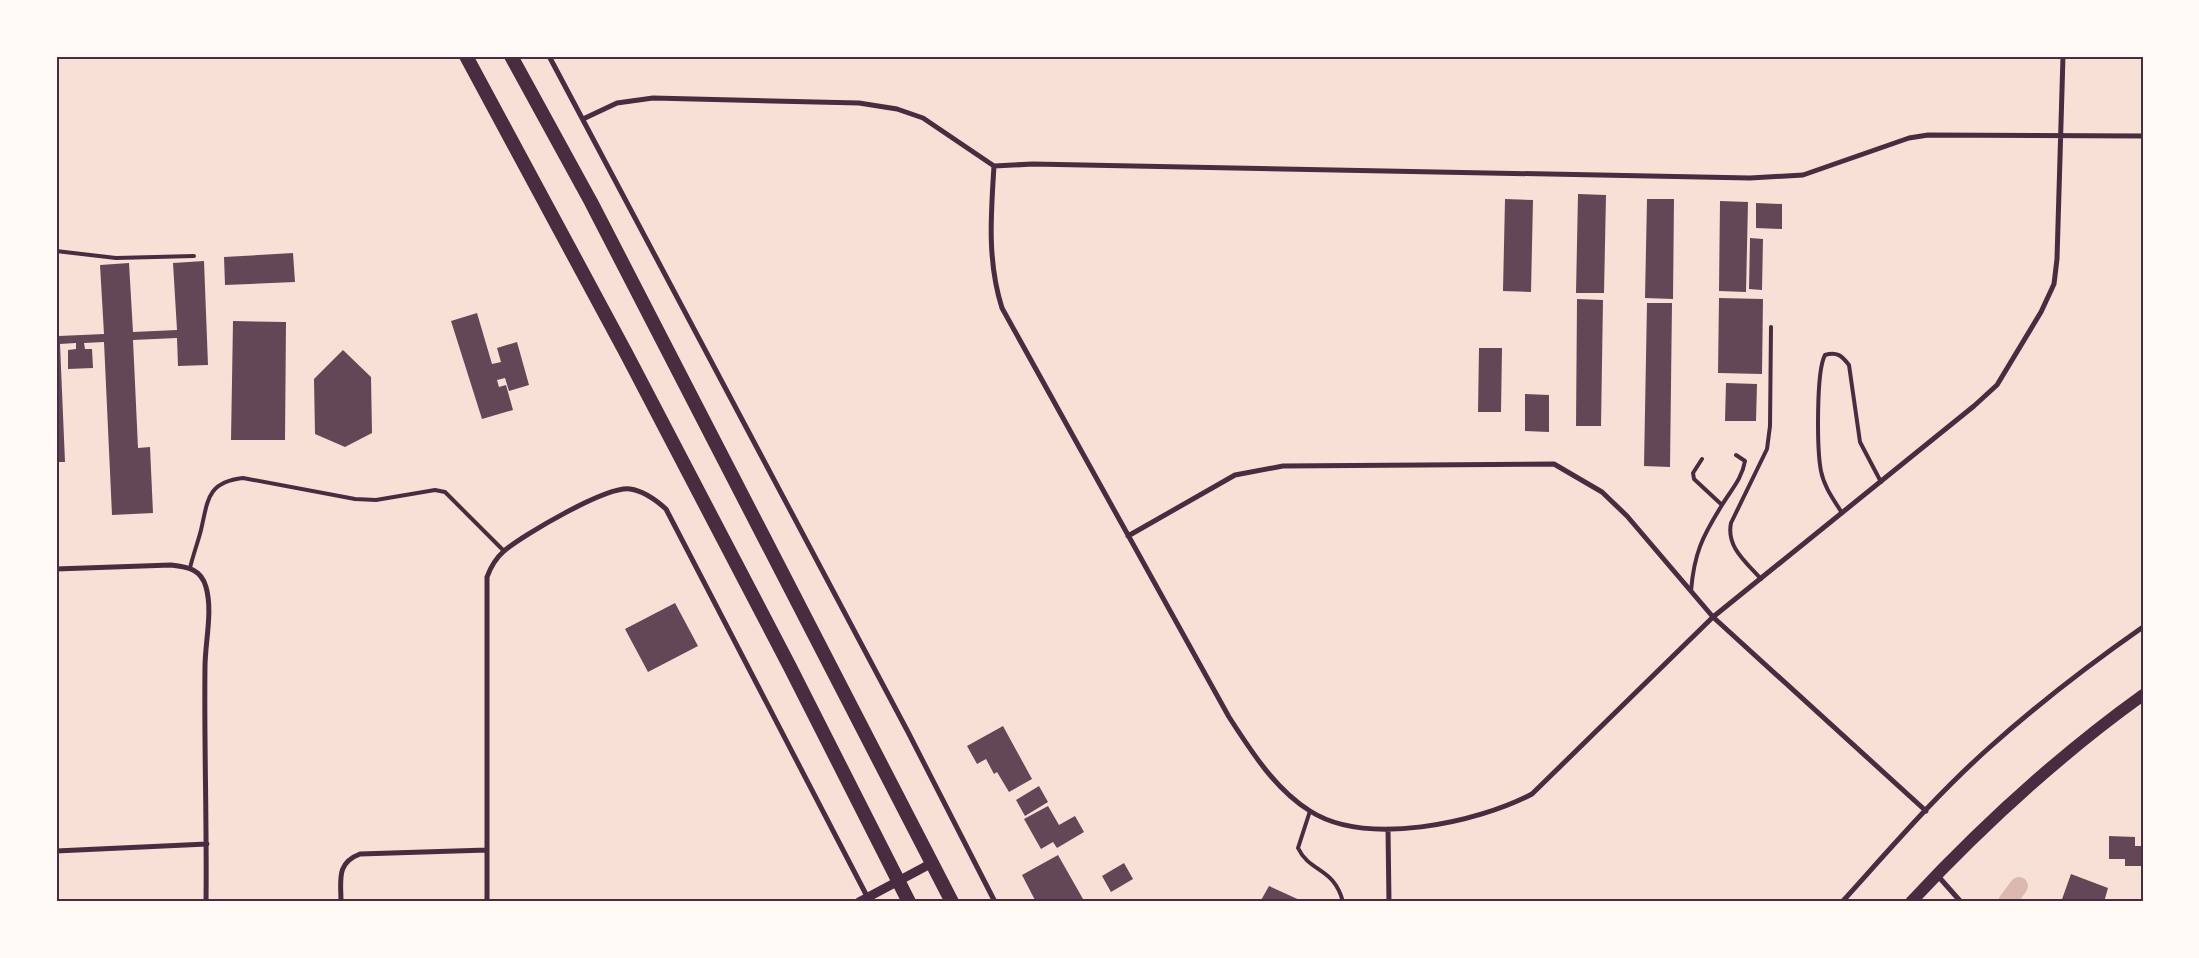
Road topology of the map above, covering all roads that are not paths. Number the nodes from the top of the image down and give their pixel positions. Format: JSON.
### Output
{"nodes":[{"id":1,"x":466,"y":56,"type":"edge"},
{"id":2,"x":511,"y":56,"type":"edge"},
{"id":3,"x":549,"y":56,"type":"edge"},
{"id":4,"x":2063,"y":56,"type":"edge"},
{"id":5,"x":583,"y":119,"type":"junction"},
{"id":6,"x":2060,"y":134,"type":"junction"},
{"id":7,"x":2143,"y":136,"type":"edge"},
{"id":8,"x":994,"y":166,"type":"junction"},
{"id":9,"x":56,"y":251,"type":"edge"},
{"id":10,"x":194,"y":256,"type":"dead end"},
{"id":11,"x":1771,"y":327,"type":"dead end"},
{"id":12,"x":1736,"y":454,"type":"dead end"},
{"id":13,"x":1702,"y":459,"type":"dead end"},
{"id":14,"x":1881,"y":482,"type":"junction"},
{"id":15,"x":1722,"y":504,"type":"junction"},
{"id":16,"x":1842,"y":513,"type":"junction"},
{"id":17,"x":1128,"y":536,"type":"junction"},
{"id":18,"x":504,"y":551,"type":"junction"},
{"id":19,"x":190,"y":568,"type":"junction"},
{"id":20,"x":56,"y":569,"type":"edge"},
{"id":21,"x":1761,"y":579,"type":"junction"},
{"id":22,"x":1691,"y":591,"type":"junction"},
{"id":23,"x":1714,"y":617,"type":"junction"},
{"id":24,"x":2143,"y":627,"type":"edge"},
{"id":25,"x":2143,"y":695,"type":"edge"},
{"id":26,"x":1310,"y":811,"type":"junction"},
{"id":27,"x":1926,"y":811,"type":"junction"},
{"id":28,"x":1388,"y":829,"type":"junction"},
{"id":29,"x":207,"y":844,"type":"junction"},
{"id":30,"x":487,"y":850,"type":"junction"},
{"id":31,"x":56,"y":851,"type":"edge"},
{"id":32,"x":932,"y":863,"type":"junction"},
{"id":33,"x":1936,"y":874,"type":"junction"},
{"id":34,"x":897,"y":880,"type":"junction"},
{"id":35,"x":866,"y":900,"type":"edge"},
{"id":36,"x":206,"y":902,"type":"edge"},
{"id":37,"x":341,"y":902,"type":"edge"},
{"id":38,"x":487,"y":902,"type":"edge"},
{"id":39,"x":909,"y":902,"type":"edge"},
{"id":40,"x":952,"y":902,"type":"edge"},
{"id":41,"x":995,"y":902,"type":"edge"},
{"id":42,"x":1343,"y":902,"type":"edge"},
{"id":43,"x":1389,"y":902,"type":"edge"},
{"id":44,"x":1842,"y":902,"type":"edge"},
{"id":45,"x":1911,"y":902,"type":"edge"},
{"id":46,"x":1960,"y":902,"type":"edge"}],
"edges":[{"from":1,"to":34,"type":"highway"},
{"from":2,"to":32,"type":"highway"},
{"from":3,"to":5,"type":"street"},
{"from":4,"to":6,"type":"street"},
{"from":5,"to":8,"type":"street"},
{"from":5,"to":41,"type":"street"},
{"from":6,"to":7,"type":"street"},
{"from":6,"to":8,"type":"street"},
{"from":6,"to":14,"type":"street"},
{"from":8,"to":17,"type":"street"},
{"from":9,"to":10,"type":"lane"},
{"from":11,"to":21,"type":"lane"},
{"from":12,"to":15,"type":"lane"},
{"from":13,"to":15,"type":"lane"},
{"from":14,"to":16,"type":"street"},
{"from":14,"to":16,"type":"lane"},
{"from":15,"to":22,"type":"lane"},
{"from":16,"to":21,"type":"street"},
{"from":17,"to":22,"type":"street"},
{"from":17,"to":26,"type":"street"},
{"from":18,"to":19,"type":"lane"},
{"from":18,"to":30,"type":"street"},
{"from":18,"to":35,"type":"street"},
{"from":19,"to":20,"type":"street"},
{"from":19,"to":29,"type":"street"},
{"from":21,"to":23,"type":"street"},
{"from":22,"to":23,"type":"street"},
{"from":23,"to":27,"type":"street"},
{"from":23,"to":28,"type":"street"},
{"from":24,"to":27,"type":"street"},
{"from":25,"to":33,"type":"main road"},
{"from":26,"to":28,"type":"street"},
{"from":26,"to":42,"type":"lane"},
{"from":27,"to":44,"type":"street"},
{"from":28,"to":43,"type":"street"},
{"from":29,"to":31,"type":"street"},
{"from":29,"to":36,"type":"street"},
{"from":30,"to":37,"type":"street"},
{"from":30,"to":38,"type":"street"},
{"from":32,"to":34,"type":"street"},
{"from":32,"to":40,"type":"highway"},
{"from":33,"to":45,"type":"main road"},
{"from":33,"to":46,"type":"street"},
{"from":34,"to":35,"type":"street"},
{"from":34,"to":39,"type":"highway"}]}
